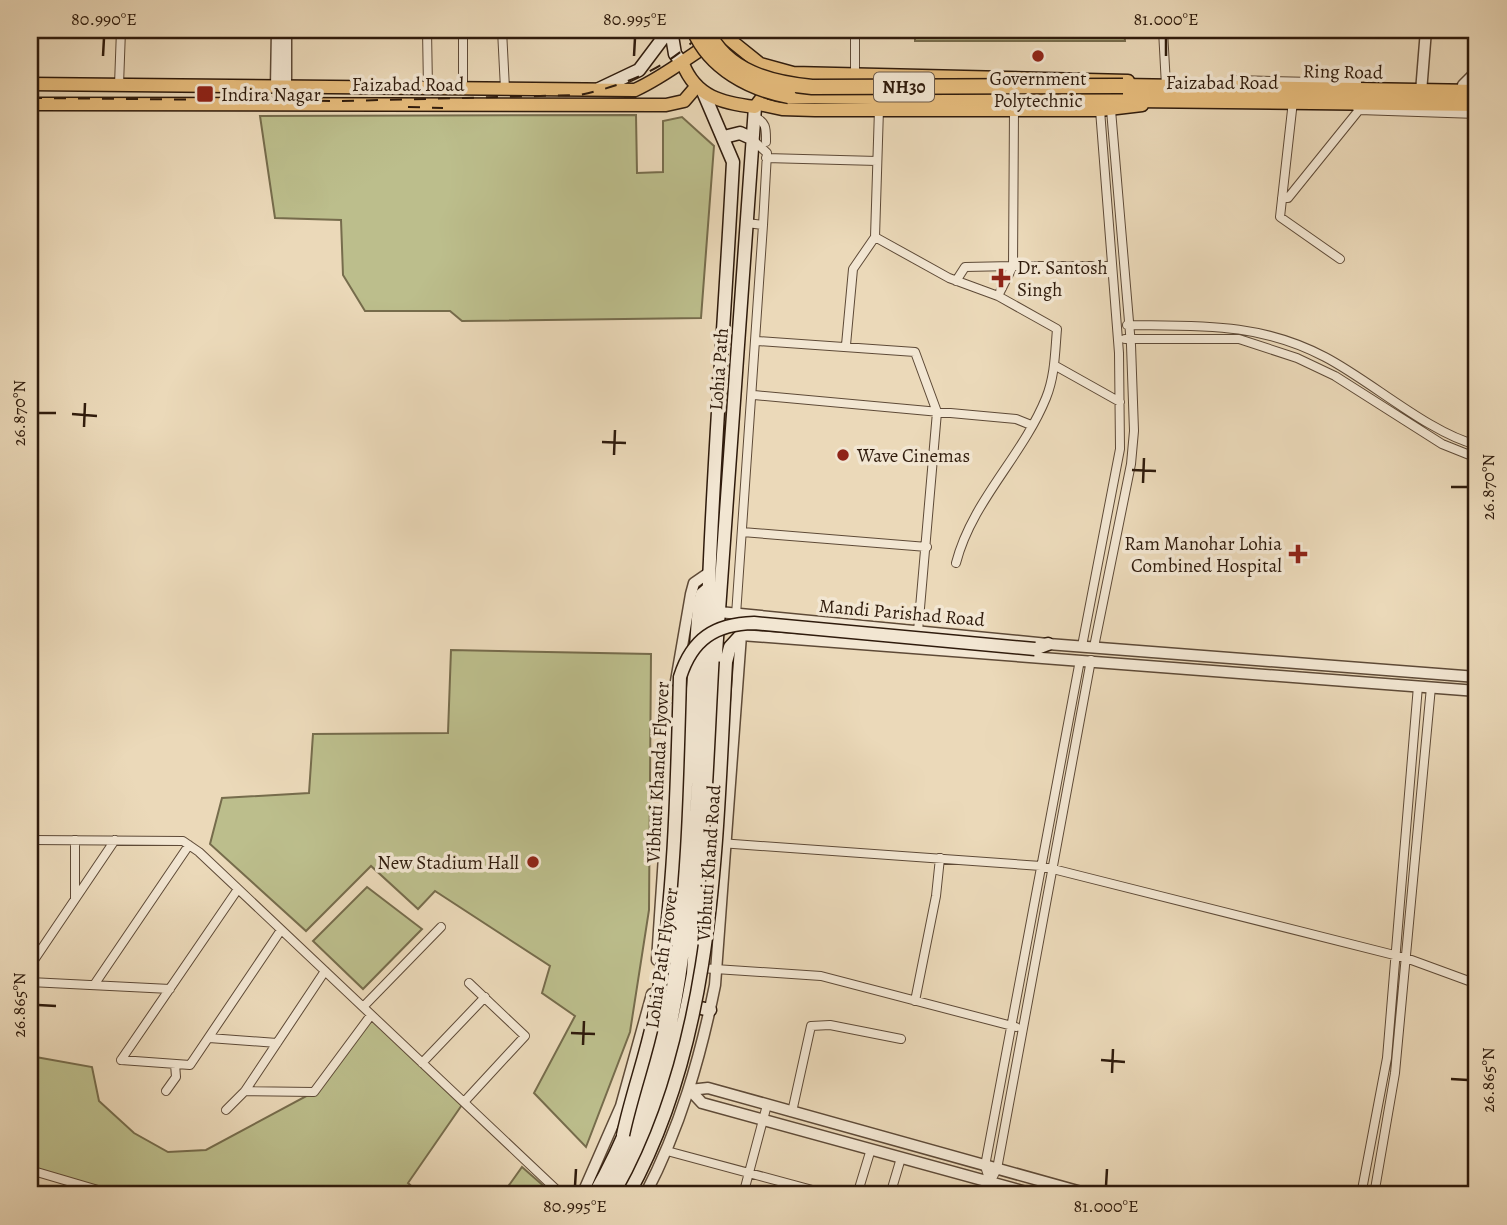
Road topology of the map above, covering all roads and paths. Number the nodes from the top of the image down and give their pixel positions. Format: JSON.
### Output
{"nodes":[{"id":1,"x":121,"y":30,"type":"edge"},
{"id":2,"x":277,"y":30,"type":"edge"},
{"id":3,"x":286,"y":30,"type":"edge"},
{"id":4,"x":427,"y":30,"type":"edge"},
{"id":5,"x":463,"y":30,"type":"edge"},
{"id":6,"x":502,"y":30,"type":"edge"},
{"id":7,"x":670,"y":30,"type":"edge"},
{"id":8,"x":694,"y":30,"type":"edge"},
{"id":9,"x":707,"y":30,"type":"edge"},
{"id":10,"x":855,"y":30,"type":"edge"},
{"id":11,"x":1163,"y":30,"type":"edge"},
{"id":12,"x":1426,"y":30,"type":"edge"},
{"id":13,"x":1476,"y":30,"type":"edge"},
{"id":14,"x":722,"y":33,"type":"edge"},
{"id":15,"x":683,"y":64,"type":"junction"},
{"id":16,"x":772,"y":70,"type":"junction"},
{"id":17,"x":793,"y":73,"type":"junction"},
{"id":18,"x":855,"y":74,"type":"junction"},
{"id":19,"x":1476,"y":77,"type":"edge"},
{"id":20,"x":30,"y":83,"type":"edge"},
{"id":21,"x":119,"y":85,"type":"junction"},
{"id":22,"x":1463,"y":85,"type":"joint"},
{"id":23,"x":281,"y":87,"type":"junction"},
{"id":24,"x":428,"y":88,"type":"junction"},
{"id":25,"x":463,"y":89,"type":"junction"},
{"id":26,"x":505,"y":89,"type":"junction"},
{"id":27,"x":592,"y":91,"type":"junction"},
{"id":28,"x":700,"y":91,"type":"junction"},
{"id":29,"x":1477,"y":92,"type":"edge"},
{"id":30,"x":1123,"y":93,"type":"junction"},
{"id":31,"x":1169,"y":93,"type":"junction"},
{"id":32,"x":1421,"y":98,"type":"junction"},
{"id":33,"x":1293,"y":101,"type":"junction"},
{"id":34,"x":30,"y":104,"type":"edge"},
{"id":35,"x":1477,"y":104,"type":"edge"},
{"id":36,"x":1356,"y":107,"type":"junction"},
{"id":37,"x":756,"y":109,"type":"junction"},
{"id":38,"x":879,"y":109,"type":"junction"},
{"id":39,"x":1014,"y":109,"type":"junction"},
{"id":40,"x":785,"y":110,"type":"junction"},
{"id":41,"x":1106,"y":110,"type":"junction"},
{"id":42,"x":1477,"y":114,"type":"edge"},
{"id":43,"x":724,"y":137,"type":"junction"},
{"id":44,"x":751,"y":138,"type":"junction"},
{"id":45,"x":766,"y":142,"type":"dead end"},
{"id":46,"x":766,"y":158,"type":"junction"},
{"id":47,"x":877,"y":161,"type":"junction"},
{"id":48,"x":1117,"y":181,"type":"junction"},
{"id":49,"x":1105,"y":182,"type":"junction"},
{"id":50,"x":765,"y":185,"type":"junction"},
{"id":51,"x":749,"y":198,"type":"junction"},
{"id":52,"x":1282,"y":198,"type":"junction"},
{"id":53,"x":764,"y":200,"type":"junction"},
{"id":54,"x":747,"y":223,"type":"junction"},
{"id":55,"x":763,"y":225,"type":"junction"},
{"id":56,"x":875,"y":237,"type":"junction"},
{"id":57,"x":1340,"y":260,"type":"dead end"},
{"id":58,"x":1013,"y":266,"type":"junction"},
{"id":59,"x":1112,"y":266,"type":"junction"},
{"id":60,"x":956,"y":281,"type":"junction"},
{"id":61,"x":998,"y":296,"type":"junction"},
{"id":62,"x":1117,"y":325,"type":"junction"},
{"id":63,"x":1129,"y":325,"type":"junction"},
{"id":64,"x":1189,"y":326,"type":"junction"},
{"id":65,"x":1188,"y":338,"type":"junction"},
{"id":66,"x":1118,"y":339,"type":"junction"},
{"id":67,"x":1130,"y":339,"type":"junction"},
{"id":68,"x":757,"y":341,"type":"junction"},
{"id":69,"x":846,"y":345,"type":"junction"},
{"id":70,"x":1054,"y":365,"type":"junction"},
{"id":71,"x":754,"y":395,"type":"junction"},
{"id":72,"x":1120,"y":402,"type":"junction"},
{"id":73,"x":937,"y":412,"type":"junction"},
{"id":74,"x":1031,"y":425,"type":"junction"},
{"id":75,"x":1477,"y":445,"type":"edge"},
{"id":76,"x":1477,"y":458,"type":"edge"},
{"id":77,"x":1113,"y":490,"type":"junction"},
{"id":78,"x":1124,"y":496,"type":"junction"},
{"id":79,"x":1109,"y":508,"type":"junction"},
{"id":80,"x":742,"y":532,"type":"junction"},
{"id":81,"x":927,"y":547,"type":"junction"},
{"id":82,"x":710,"y":558,"type":"joint"},
{"id":83,"x":956,"y":563,"type":"dead end"},
{"id":84,"x":710,"y":572,"type":"junction"},
{"id":85,"x":719,"y":612,"type":"junction"},
{"id":86,"x":736,"y":614,"type":"junction"},
{"id":87,"x":778,"y":617,"type":"junction"},
{"id":88,"x":918,"y":631,"type":"junction"},
{"id":89,"x":718,"y":634,"type":"joint"},
{"id":90,"x":741,"y":635,"type":"junction"},
{"id":91,"x":776,"y":637,"type":"junction"},
{"id":92,"x":1048,"y":644,"type":"junction"},
{"id":93,"x":1088,"y":647,"type":"junction"},
{"id":94,"x":1086,"y":660,"type":"junction"},
{"id":95,"x":1477,"y":677,"type":"edge"},
{"id":96,"x":1418,"y":686,"type":"junction"},
{"id":97,"x":1431,"y":687,"type":"junction"},
{"id":98,"x":1477,"y":691,"type":"edge"},
{"id":99,"x":30,"y":840,"type":"edge"},
{"id":100,"x":75,"y":840,"type":"junction"},
{"id":101,"x":115,"y":840,"type":"junction"},
{"id":102,"x":703,"y":842,"type":"junction"},
{"id":103,"x":728,"y":843,"type":"junction"},
{"id":104,"x":189,"y":845,"type":"junction"},
{"id":105,"x":940,"y":858,"type":"junction"},
{"id":106,"x":1041,"y":866,"type":"junction"},
{"id":107,"x":1053,"y":869,"type":"junction"},
{"id":108,"x":238,"y":889,"type":"junction"},
{"id":109,"x":75,"y":899,"type":"junction"},
{"id":110,"x":441,"y":927,"type":"dead end"},
{"id":111,"x":281,"y":930,"type":"junction"},
{"id":112,"x":1395,"y":956,"type":"junction"},
{"id":113,"x":1406,"y":958,"type":"junction"},
{"id":114,"x":684,"y":960,"type":"junction"},
{"id":115,"x":30,"y":966,"type":"edge"},
{"id":116,"x":1022,"y":967,"type":"junction"},
{"id":117,"x":718,"y":968,"type":"junction"},
{"id":118,"x":325,"y":971,"type":"junction"},
{"id":119,"x":30,"y":982,"type":"edge"},
{"id":120,"x":469,"y":983,"type":"dead end"},
{"id":121,"x":1031,"y":984,"type":"junction"},
{"id":122,"x":1477,"y":984,"type":"edge"},
{"id":123,"x":94,"y":985,"type":"junction"},
{"id":124,"x":170,"y":989,"type":"junction"},
{"id":125,"x":485,"y":998,"type":"junction"},
{"id":126,"x":915,"y":1001,"type":"junction"},
{"id":127,"x":687,"y":1006,"type":"junction"},
{"id":128,"x":363,"y":1007,"type":"junction"},
{"id":129,"x":710,"y":1010,"type":"junction"},
{"id":130,"x":371,"y":1015,"type":"junction"},
{"id":131,"x":1011,"y":1026,"type":"junction"},
{"id":132,"x":1023,"y":1029,"type":"junction"},
{"id":133,"x":209,"y":1038,"type":"junction"},
{"id":134,"x":901,"y":1039,"type":"dead end"},
{"id":135,"x":277,"y":1043,"type":"junction"},
{"id":136,"x":422,"y":1063,"type":"junction"},
{"id":137,"x":175,"y":1064,"type":"junction"},
{"id":138,"x":690,"y":1090,"type":"junction"},
{"id":139,"x":166,"y":1091,"type":"dead end"},
{"id":140,"x":245,"y":1091,"type":"junction"},
{"id":141,"x":464,"y":1102,"type":"junction"},
{"id":142,"x":767,"y":1105,"type":"junction"},
{"id":143,"x":226,"y":1110,"type":"dead end"},
{"id":144,"x":792,"y":1112,"type":"junction"},
{"id":145,"x":763,"y":1120,"type":"junction"},
{"id":146,"x":623,"y":1135,"type":"junction"},
{"id":147,"x":871,"y":1149,"type":"junction"},
{"id":148,"x":667,"y":1151,"type":"junction"},
{"id":149,"x":901,"y":1158,"type":"junction"},
{"id":150,"x":991,"y":1168,"type":"junction"},
{"id":151,"x":30,"y":1170,"type":"edge"},
{"id":152,"x":748,"y":1173,"type":"junction"},
{"id":153,"x":990,"y":1182,"type":"junction"},
{"id":154,"x":646,"y":1194,"type":"edge"},
{"id":155,"x":115,"y":1195,"type":"edge"},
{"id":156,"x":562,"y":1195,"type":"edge"},
{"id":157,"x":582,"y":1195,"type":"edge"},
{"id":158,"x":594,"y":1195,"type":"edge"},
{"id":159,"x":605,"y":1195,"type":"edge"},
{"id":160,"x":617,"y":1195,"type":"edge"},
{"id":161,"x":628,"y":1195,"type":"edge"},
{"id":162,"x":660,"y":1195,"type":"edge"},
{"id":163,"x":743,"y":1195,"type":"edge"},
{"id":164,"x":831,"y":1195,"type":"edge"},
{"id":165,"x":857,"y":1195,"type":"edge"},
{"id":166,"x":890,"y":1195,"type":"edge"},
{"id":167,"x":1037,"y":1195,"type":"edge"},
{"id":168,"x":1092,"y":1195,"type":"edge"},
{"id":169,"x":1361,"y":1195,"type":"edge"},
{"id":170,"x":1374,"y":1195,"type":"edge"}],
"edges":[{"from":1,"to":21,"type":"street"},
{"from":2,"to":23,"type":"street"},
{"from":3,"to":23,"type":"street"},
{"from":4,"to":24,"type":"street"},
{"from":5,"to":25,"type":"street"},
{"from":6,"to":26,"type":"street"},
{"from":7,"to":15,"type":"main road"},
{"from":7,"to":27,"type":"main road"},
{"from":8,"to":30,"type":"highway","number":"NH30","bridge":true},
{"from":9,"to":30,"type":"highway","number":"NH30","bridge":true},
{"from":10,"to":18,"type":"street"},
{"from":11,"to":31,"type":"street"},
{"from":12,"to":32,"type":"street"},
{"from":13,"to":19,"type":"street"},
{"from":14,"to":15,"type":"main road","name":"Faizabad Road"},
{"from":14,"to":16,"type":"main road"},
{"from":15,"to":27,"type":"main road","name":"Faizabad Road"},
{"from":15,"to":28,"type":"main road"},
{"from":16,"to":17,"type":"main road","name":"Faizabad Road"},
{"from":16,"to":37,"type":"main road"},
{"from":17,"to":18,"type":"main road","name":"Faizabad Road"},
{"from":17,"to":40,"type":"main road"},
{"from":18,"to":31,"type":"main road","name":"Faizabad Road"},
{"from":19,"to":22,"type":"street"},
{"from":20,"to":21,"type":"main road","name":"Faizabad Road"},
{"from":21,"to":23,"type":"main road","name":"Faizabad Road"},
{"from":22,"to":32,"type":"street"},
{"from":23,"to":24,"type":"main road","name":"Faizabad Road"},
{"from":24,"to":25,"type":"main road","name":"Faizabad Road"},
{"from":25,"to":26,"type":"main road","name":"Faizabad Road"},
{"from":26,"to":27,"type":"main road","name":"Faizabad Road"},
{"from":28,"to":34,"type":"main road","name":"Faizabad Road"},
{"from":28,"to":37,"type":"main road","name":"Faizabad Road"},
{"from":28,"to":43,"type":"main road","name":"Lohia Path"},
{"from":29,"to":32,"type":"highway","name":"Ring Road","number":"NH30"},
{"from":30,"to":31,"type":"highway","number":"NH30"},
{"from":31,"to":32,"type":"highway","name":"Ring Road","number":"NH30"},
{"from":31,"to":33,"type":"highway","name":"Faizabad Road","number":"NH30"},
{"from":31,"to":41,"type":"main road","name":"Faizabad Road"},
{"from":32,"to":35,"type":"highway","name":"Faizabad Road","number":"NH30"},
{"from":32,"to":36,"type":"highway","name":"Faizabad Road","number":"NH30"},
{"from":32,"to":42,"type":"street"},
{"from":33,"to":36,"type":"highway","name":"Faizabad Road","number":"NH30"},
{"from":33,"to":52,"type":"street"},
{"from":36,"to":52,"type":"street"},
{"from":37,"to":40,"type":"main road","name":"Faizabad Road"},
{"from":37,"to":44,"type":"main road","name":"Lohia Path"},
{"from":37,"to":45,"type":"street"},
{"from":38,"to":39,"type":"main road","name":"Faizabad Road"},
{"from":38,"to":40,"type":"main road","name":"Faizabad Road"},
{"from":38,"to":47,"type":"street"},
{"from":39,"to":41,"type":"main road","name":"Faizabad Road"},
{"from":39,"to":58,"type":"street"},
{"from":41,"to":48,"type":"street"},
{"from":41,"to":49,"type":"street"},
{"from":43,"to":44,"type":"main road"},
{"from":43,"to":82,"type":"main road","name":"Lohia Path"},
{"from":44,"to":46,"type":"street"},
{"from":44,"to":51,"type":"main road","name":"Lohia Path"},
{"from":46,"to":47,"type":"street"},
{"from":46,"to":50,"type":"street"},
{"from":47,"to":56,"type":"street"},
{"from":48,"to":49,"type":"street"},
{"from":48,"to":63,"type":"street"},
{"from":49,"to":59,"type":"street"},
{"from":50,"to":51,"type":"street"},
{"from":50,"to":53,"type":"street"},
{"from":51,"to":53,"type":"street"},
{"from":51,"to":54,"type":"main road","name":"Lohia Path"},
{"from":52,"to":57,"type":"street"},
{"from":53,"to":55,"type":"street"},
{"from":54,"to":55,"type":"street"},
{"from":54,"to":85,"type":"main road","name":"Lohia Path"},
{"from":55,"to":68,"type":"street"},
{"from":56,"to":60,"type":"street"},
{"from":56,"to":69,"type":"street"},
{"from":58,"to":59,"type":"street"},
{"from":58,"to":60,"type":"street"},
{"from":58,"to":61,"type":"street"},
{"from":59,"to":62,"type":"street"},
{"from":60,"to":61,"type":"street"},
{"from":61,"to":70,"type":"street"},
{"from":62,"to":63,"type":"street"},
{"from":62,"to":66,"type":"street"},
{"from":63,"to":64,"type":"street"},
{"from":63,"to":67,"type":"street"},
{"from":64,"to":65,"type":"street"},
{"from":64,"to":75,"type":"street"},
{"from":65,"to":67,"type":"street"},
{"from":65,"to":76,"type":"street"},
{"from":66,"to":67,"type":"street"},
{"from":66,"to":72,"type":"street"},
{"from":67,"to":78,"type":"street"},
{"from":68,"to":69,"type":"street"},
{"from":68,"to":71,"type":"street"},
{"from":69,"to":73,"type":"street"},
{"from":70,"to":72,"type":"street"},
{"from":70,"to":74,"type":"street"},
{"from":71,"to":73,"type":"street"},
{"from":71,"to":80,"type":"street"},
{"from":72,"to":77,"type":"street"},
{"from":73,"to":74,"type":"street"},
{"from":73,"to":81,"type":"street"},
{"from":74,"to":83,"type":"street"},
{"from":77,"to":78,"type":"street"},
{"from":77,"to":79,"type":"street"},
{"from":78,"to":79,"type":"street"},
{"from":78,"to":93,"type":"street"},
{"from":79,"to":93,"type":"street"},
{"from":80,"to":81,"type":"street"},
{"from":80,"to":86,"type":"street"},
{"from":81,"to":88,"type":"street"},
{"from":82,"to":84,"type":"main road","name":"Lohia Path Flyover"},
{"from":84,"to":114,"type":"main road","name":"Lohia Path Flyover"},
{"from":84,"to":157,"type":"street"},
{"from":85,"to":86,"type":"street","name":"Mandi Parishad Road"},
{"from":85,"to":89,"type":"main road","name":"Lohia Path"},
{"from":86,"to":87,"type":"street","name":"Mandi Parishad Road"},
{"from":87,"to":88,"type":"street","name":"Mandi Parishad Road"},
{"from":87,"to":91,"type":"street"},
{"from":88,"to":92,"type":"street","name":"Mandi Parishad Road"},
{"from":89,"to":102,"type":"main road","name":"Lohia Path Flyover"},
{"from":90,"to":91,"type":"street"},
{"from":90,"to":103,"type":"street","name":"Vibhuti Khand Road"},
{"from":90,"to":161,"type":"main road","name":"Lohia Path Flyover","bridge":true},
{"from":91,"to":94,"type":"street"},
{"from":92,"to":93,"type":"street","name":"Mandi Parishad Road"},
{"from":92,"to":146,"type":"main road","name":"Vibhuti Khanda Flyover","bridge":true},
{"from":93,"to":95,"type":"street","name":"Mandi Parishad Road"},
{"from":94,"to":96,"type":"street"},
{"from":94,"to":106,"type":"street"},
{"from":94,"to":107,"type":"street"},
{"from":96,"to":97,"type":"street"},
{"from":96,"to":112,"type":"street"},
{"from":97,"to":98,"type":"street"},
{"from":97,"to":113,"type":"street"},
{"from":99,"to":100,"type":"street"},
{"from":100,"to":101,"type":"street"},
{"from":100,"to":109,"type":"street"},
{"from":101,"to":104,"type":"street"},
{"from":101,"to":109,"type":"street"},
{"from":102,"to":103,"type":"street"},
{"from":102,"to":114,"type":"main road","name":"Lohia Path Flyover"},
{"from":103,"to":105,"type":"street"},
{"from":103,"to":117,"type":"street","name":"Vibhuti Khand Road"},
{"from":104,"to":108,"type":"street"},
{"from":104,"to":123,"type":"street"},
{"from":105,"to":106,"type":"street"},
{"from":105,"to":126,"type":"street"},
{"from":106,"to":107,"type":"street"},
{"from":106,"to":116,"type":"street"},
{"from":107,"to":112,"type":"street"},
{"from":107,"to":121,"type":"street"},
{"from":108,"to":111,"type":"street"},
{"from":108,"to":124,"type":"street"},
{"from":109,"to":115,"type":"street"},
{"from":110,"to":128,"type":"street"},
{"from":111,"to":118,"type":"street"},
{"from":111,"to":133,"type":"street"},
{"from":112,"to":113,"type":"street"},
{"from":112,"to":169,"type":"street"},
{"from":113,"to":122,"type":"street"},
{"from":113,"to":170,"type":"street"},
{"from":114,"to":117,"type":"street"},
{"from":114,"to":127,"type":"main road","name":"Lohia Path Flyover"},
{"from":114,"to":146,"type":"main road","name":"Lohia Path Flyover","bridge":true},
{"from":114,"to":159,"type":"main road","name":"Lohia Path Flyover"},
{"from":116,"to":121,"type":"street"},
{"from":116,"to":131,"type":"street"},
{"from":117,"to":126,"type":"street"},
{"from":117,"to":129,"type":"street","name":"Vibhuti Khand Road"},
{"from":118,"to":128,"type":"street"},
{"from":118,"to":135,"type":"street"},
{"from":119,"to":123,"type":"street"},
{"from":120,"to":125,"type":"street"},
{"from":121,"to":132,"type":"street"},
{"from":123,"to":124,"type":"street"},
{"from":124,"to":137,"type":"street"},
{"from":125,"to":136,"type":"street"},
{"from":125,"to":141,"type":"street"},
{"from":126,"to":131,"type":"street"},
{"from":127,"to":129,"type":"main road"},
{"from":127,"to":160,"type":"main road","name":"Lohia Path Flyover"},
{"from":128,"to":130,"type":"street"},
{"from":129,"to":138,"type":"street","name":"Vibhuti Khand Road"},
{"from":130,"to":136,"type":"street"},
{"from":130,"to":140,"type":"street"},
{"from":131,"to":132,"type":"street"},
{"from":131,"to":150,"type":"street"},
{"from":132,"to":150,"type":"street"},
{"from":133,"to":135,"type":"street"},
{"from":133,"to":137,"type":"street"},
{"from":134,"to":144,"type":"street"},
{"from":135,"to":140,"type":"street"},
{"from":136,"to":141,"type":"street"},
{"from":137,"to":139,"type":"street"},
{"from":138,"to":142,"type":"street"},
{"from":138,"to":145,"type":"street"},
{"from":138,"to":148,"type":"street","name":"Vibhuti Khand Road"},
{"from":140,"to":143,"type":"street"},
{"from":141,"to":156,"type":"street"},
{"from":142,"to":144,"type":"street"},
{"from":142,"to":145,"type":"street"},
{"from":144,"to":150,"type":"street"},
{"from":145,"to":147,"type":"street"},
{"from":145,"to":152,"type":"street"},
{"from":146,"to":158,"type":"main road","name":"Lohia Path Flyover"},
{"from":147,"to":149,"type":"street"},
{"from":147,"to":165,"type":"street"},
{"from":148,"to":152,"type":"street"},
{"from":148,"to":154,"type":"street","name":"Vibhuti Khand Road"},
{"from":149,"to":153,"type":"street"},
{"from":149,"to":166,"type":"street"},
{"from":150,"to":153,"type":"street"},
{"from":150,"to":168,"type":"street"},
{"from":151,"to":155,"type":"street"},
{"from":152,"to":163,"type":"street"},
{"from":152,"to":164,"type":"street"},
{"from":153,"to":167,"type":"street"},
{"from":154,"to":162,"type":"street"}]}
